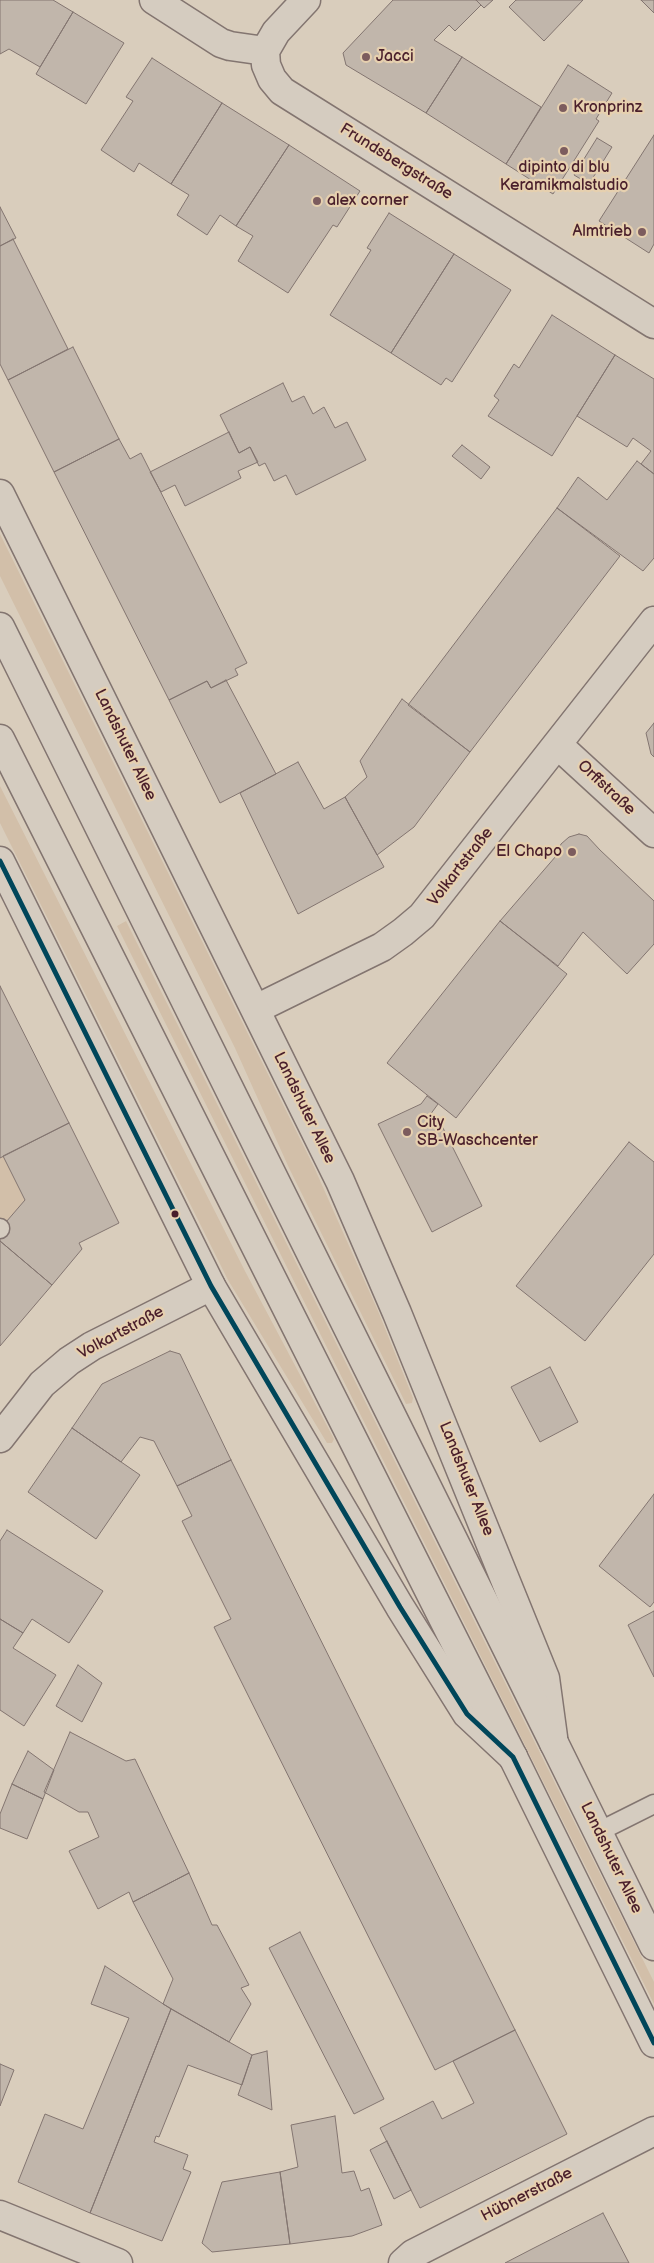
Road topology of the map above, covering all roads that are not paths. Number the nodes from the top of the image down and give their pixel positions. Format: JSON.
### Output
{"nodes":[{"id":1,"x":154,"y":0,"type":"edge"},
{"id":2,"x":306,"y":0,"type":"edge"},
{"id":3,"x":265,"y":51,"type":"junction"},
{"id":4,"x":654,"y":324,"type":"edge"},
{"id":5,"x":0,"y":494,"type":"edge"},
{"id":6,"x":654,"y":621,"type":"edge"},
{"id":7,"x":0,"y":627,"type":"edge"},
{"id":8,"x":0,"y":739,"type":"edge"},
{"id":9,"x":558,"y":745,"type":"junction"},
{"id":10,"x":654,"y":832,"type":"edge"},
{"id":11,"x":0,"y":861,"type":"edge"},
{"id":12,"x":256,"y":1009,"type":"junction"},
{"id":13,"x":211,"y":1286,"type":"junction"},
{"id":14,"x":0,"y":1438,"type":"edge"},
{"id":15,"x":554,"y":1743,"type":"junction"},
{"id":16,"x":513,"y":1757,"type":"junction"},
{"id":17,"x":654,"y":1804,"type":"edge"},
{"id":18,"x":598,"y":1832,"type":"junction"},
{"id":19,"x":654,"y":1946,"type":"edge"},
{"id":20,"x":654,"y":2043,"type":"edge"},
{"id":21,"x":654,"y":2131,"type":"edge"},
{"id":22,"x":0,"y":2215,"type":"edge"},
{"id":23,"x":118,"y":2263,"type":"edge"},
{"id":24,"x":404,"y":2263,"type":"edge"}],
"edges":[{"from":1,"to":3,"type":"main road"},
{"from":2,"to":3,"type":"main road"},
{"from":3,"to":4,"type":"main road","name":"Frundsbergstraße"},
{"from":5,"to":12,"type":"main road","name":"Landshuter Allee"},
{"from":6,"to":9,"type":"main road","name":"Volkartstraße"},
{"from":7,"to":15,"type":"main road","name":"Landshuter Allee"},
{"from":8,"to":16,"type":"main road"},
{"from":9,"to":10,"type":"main road","name":"Orffstraße"},
{"from":9,"to":12,"type":"main road","name":"Volkartstraße"},
{"from":11,"to":13,"type":"main road"},
{"from":12,"to":15,"type":"main road","name":"Landshuter Allee"},
{"from":13,"to":14,"type":"main road","name":"Volkartstraße"},
{"from":13,"to":16,"type":"main road"},
{"from":15,"to":18,"type":"main road","name":"Landshuter Allee"},
{"from":16,"to":20,"type":"main road"},
{"from":17,"to":18,"type":"lane"},
{"from":18,"to":19,"type":"main road","name":"Landshuter Allee"},
{"from":21,"to":24,"type":"main road","name":"Hübnerstraße"},
{"from":22,"to":23,"type":"main road"}]}
